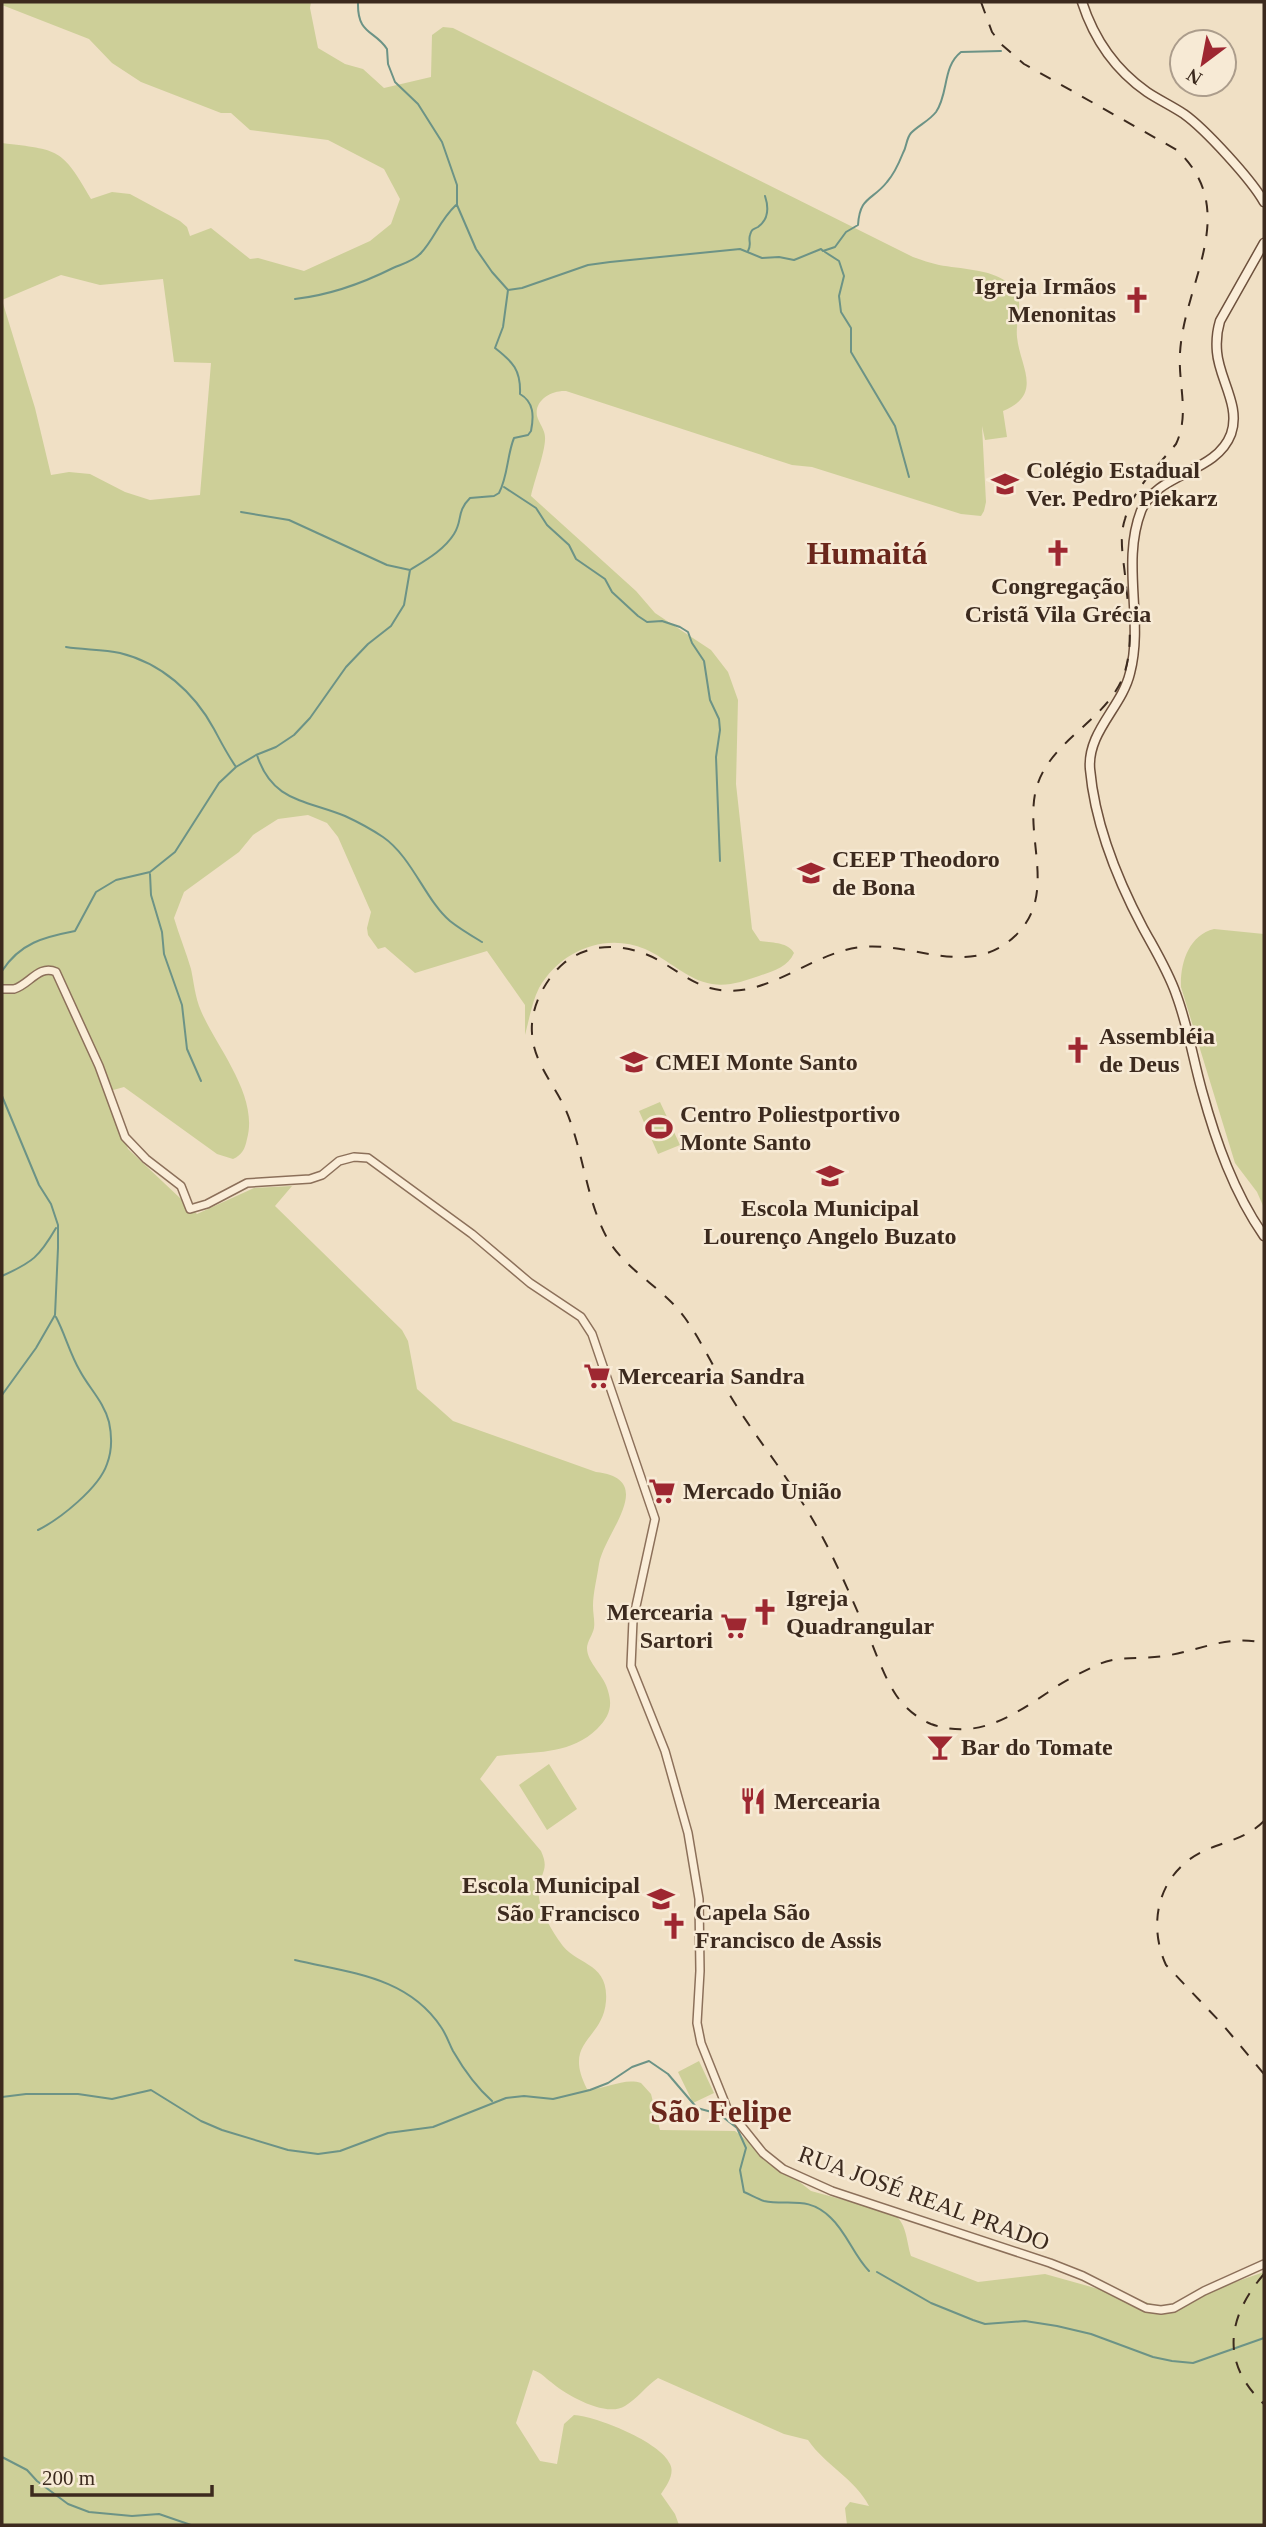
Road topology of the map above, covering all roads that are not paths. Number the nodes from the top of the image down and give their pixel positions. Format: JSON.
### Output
{"nodes":[{"id":1,"x":1082,"y":2,"type":"edge"},
{"id":2,"x":1264,"y":202,"type":"edge"},
{"id":3,"x":1264,"y":243,"type":"edge"},
{"id":4,"x":2,"y":989,"type":"edge"},
{"id":5,"x":1264,"y":1236,"type":"edge"},
{"id":6,"x":1264,"y":2264,"type":"edge"}],
"edges":[{"from":1,"to":2,"type":"main road"},
{"from":3,"to":5,"type":"main road"},
{"from":4,"to":6,"type":"street","name":"RUA JOSÉ REAL PRADO"}]}
